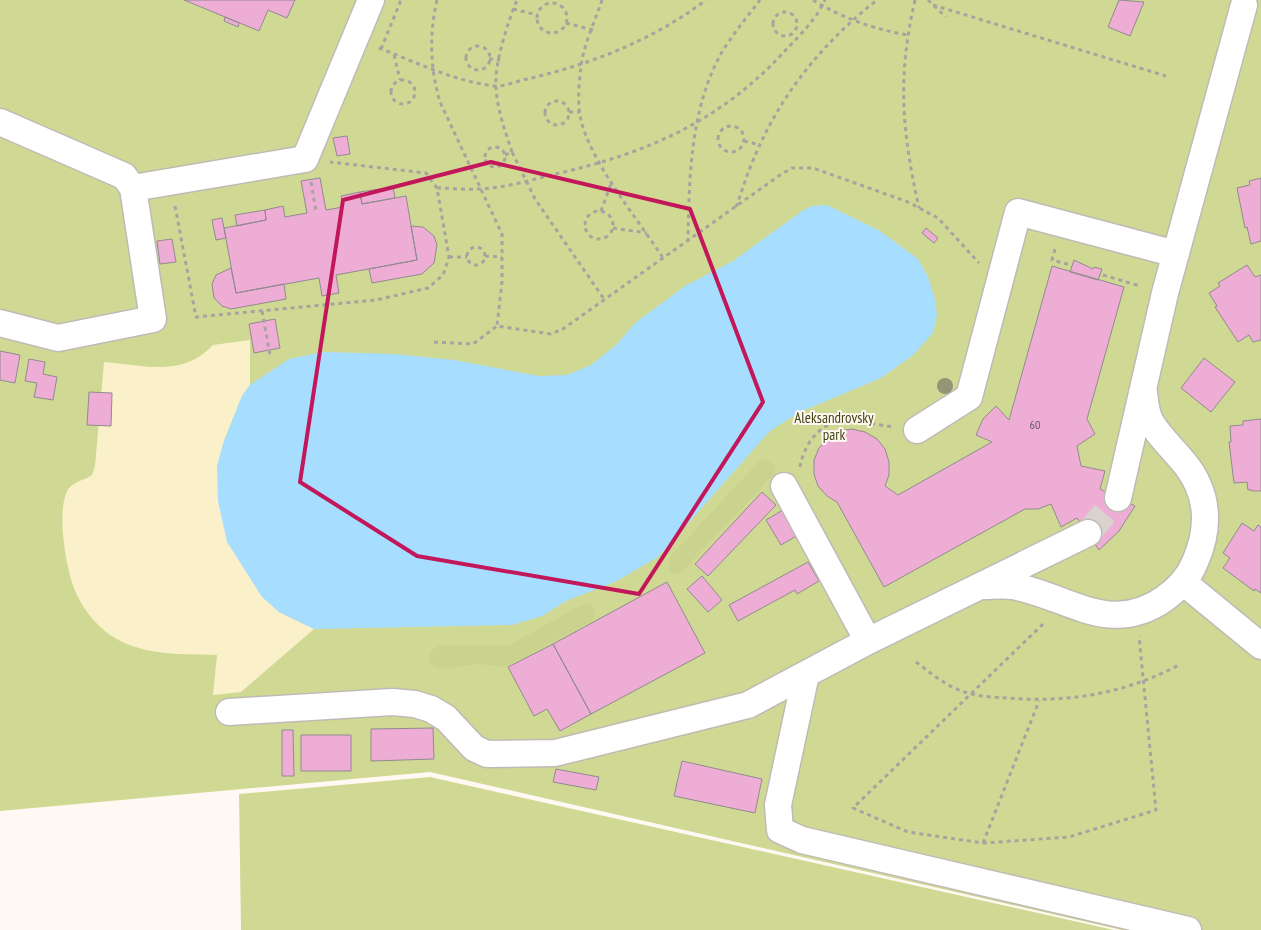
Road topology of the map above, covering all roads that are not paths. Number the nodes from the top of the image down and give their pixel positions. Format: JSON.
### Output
{"nodes":[{"id":1,"x":371,"y":0,"type":"edge"},
{"id":2,"x":1246,"y":6,"type":"edge"},
{"id":3,"x":0,"y":122,"type":"edge"},
{"id":4,"x":133,"y":188,"type":"junction"},
{"id":5,"x":1176,"y":254,"type":"junction"},
{"id":6,"x":0,"y":323,"type":"edge"},
{"id":7,"x":1143,"y":385,"type":"junction"},
{"id":8,"x":917,"y":430,"type":"road end"},
{"id":9,"x":784,"y":486,"type":"dead end"},
{"id":10,"x":1118,"y":498,"type":"tunnel mouth"},
{"id":11,"x":1088,"y":533,"type":"tunnel mouth"},
{"id":12,"x":1183,"y":582,"type":"junction"},
{"id":13,"x":977,"y":586,"type":"junction"},
{"id":14,"x":868,"y":641,"type":"junction"},
{"id":15,"x":1261,"y":646,"type":"edge"},
{"id":16,"x":806,"y":674,"type":"junction"},
{"id":17,"x":229,"y":712,"type":"dead end"},
{"id":18,"x":1188,"y":930,"type":"edge"}],
"edges":[{"from":1,"to":4,"type":"lane"},
{"from":2,"to":5,"type":"lane"},
{"from":3,"to":4,"type":"lane"},
{"from":4,"to":6,"type":"lane"},
{"from":5,"to":7,"type":"lane"},
{"from":5,"to":8,"type":"lane"},
{"from":7,"to":10,"type":"lane"},
{"from":7,"to":12,"type":"lane"},
{"from":9,"to":14,"type":"lane"},
{"from":11,"to":13,"type":"lane"},
{"from":12,"to":13,"type":"lane"},
{"from":12,"to":15,"type":"lane"},
{"from":13,"to":14,"type":"lane"},
{"from":14,"to":16,"type":"lane"},
{"from":16,"to":17,"type":"lane"},
{"from":16,"to":18,"type":"lane"}]}
